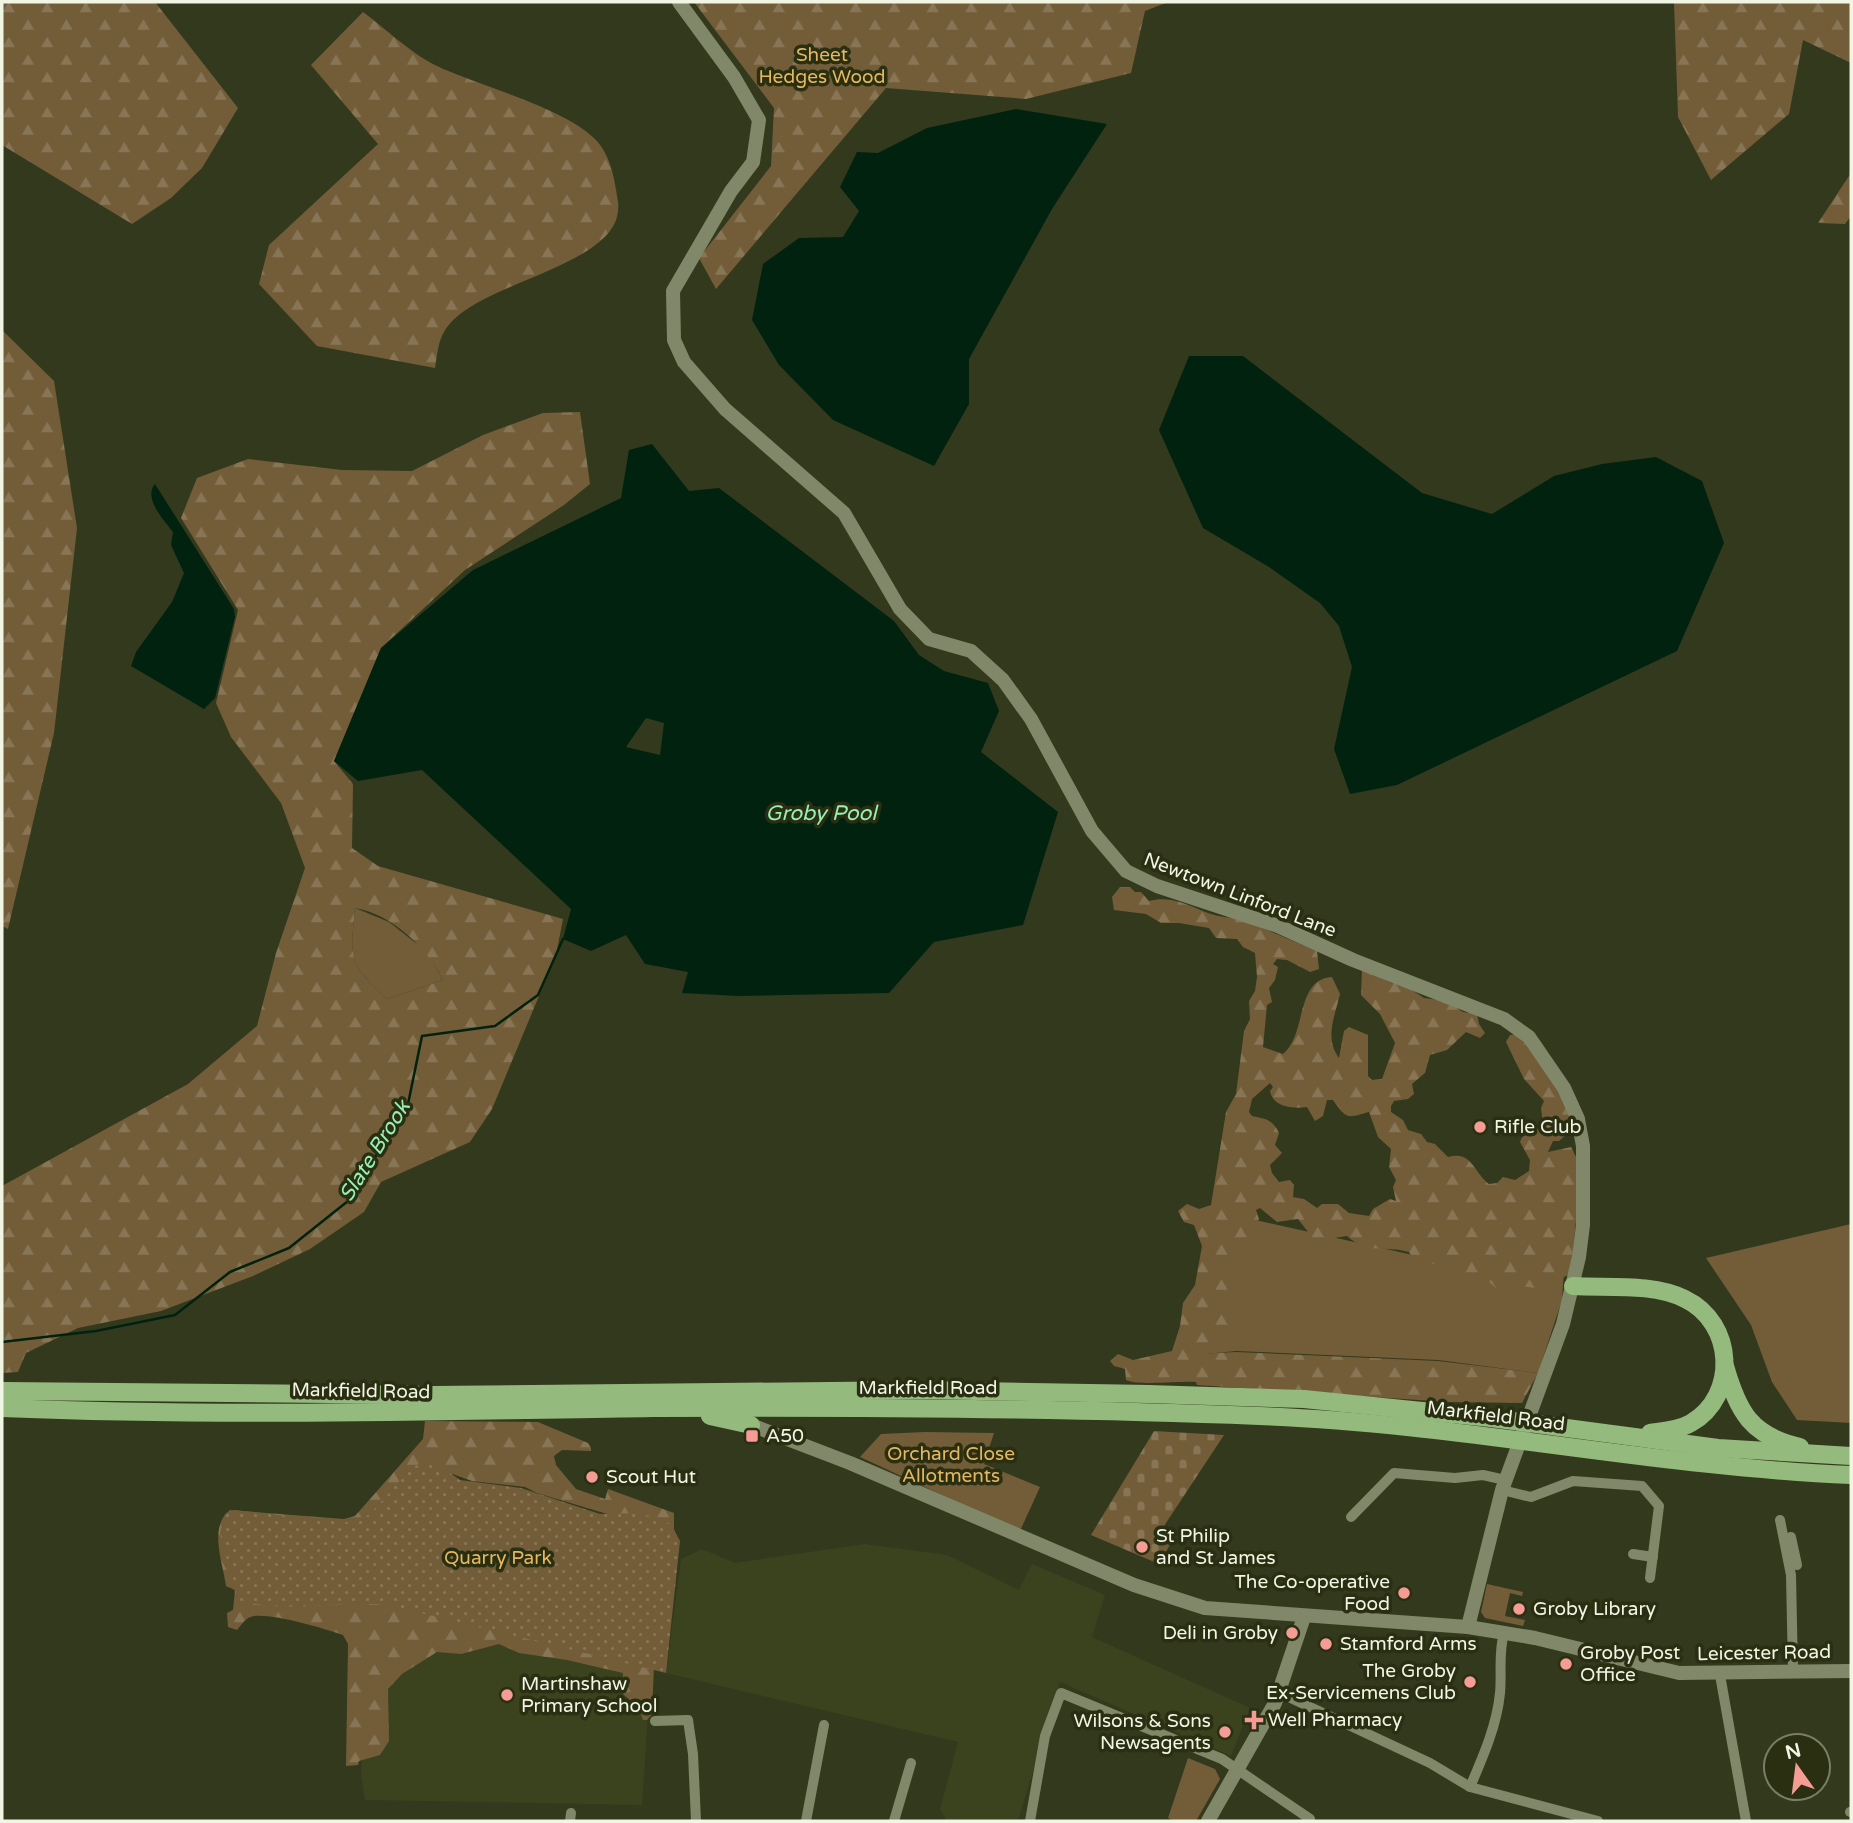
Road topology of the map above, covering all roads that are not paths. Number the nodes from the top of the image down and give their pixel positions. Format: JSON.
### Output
{"nodes":[{"id":1,"x":679,"y":2,"type":"edge"},
{"id":2,"x":1573,"y":1286,"type":"junction"},
{"id":3,"x":1724,"y":1362,"type":"junction"},
{"id":4,"x":2,"y":1391,"type":"edge"},
{"id":5,"x":2,"y":1408,"type":"edge"},
{"id":6,"x":650,"y":1408,"type":"junction"},
{"id":7,"x":751,"y":1425,"type":"joint"},
{"id":8,"x":1490,"y":1426,"type":"junction"},
{"id":9,"x":1556,"y":1435,"type":"junction"},
{"id":10,"x":1624,"y":1435,"type":"junction"},
{"id":11,"x":1844,"y":1456,"type":"edge"},
{"id":12,"x":1851,"y":1475,"type":"edge"},
{"id":13,"x":1504,"y":1485,"type":"junction"},
{"id":14,"x":1350,"y":1500,"type":"dead end"},
{"id":15,"x":1780,"y":1520,"type":"dead end"},
{"id":16,"x":1791,"y":1537,"type":"dead end"},
{"id":17,"x":1633,"y":1554,"type":"dead end"},
{"id":18,"x":1653,"y":1556,"type":"junction"},
{"id":19,"x":1650,"y":1577,"type":"dead end"},
{"id":20,"x":1304,"y":1617,"type":"junction"},
{"id":21,"x":1468,"y":1627,"type":"junction"},
{"id":22,"x":1504,"y":1633,"type":"junction"},
{"id":23,"x":1851,"y":1671,"type":"edge"},
{"id":24,"x":1796,"y":1672,"type":"junction"},
{"id":25,"x":1720,"y":1675,"type":"junction"},
{"id":26,"x":1280,"y":1693,"type":"junction"},
{"id":27,"x":655,"y":1721,"type":"dead end"},
{"id":28,"x":824,"y":1725,"type":"dead end"},
{"id":29,"x":911,"y":1763,"type":"dead end"},
{"id":30,"x":1238,"y":1769,"type":"junction"},
{"id":31,"x":1470,"y":1787,"type":"junction"},
{"id":32,"x":696,"y":1821,"type":"edge"},
{"id":33,"x":806,"y":1821,"type":"edge"},
{"id":34,"x":894,"y":1821,"type":"edge"},
{"id":35,"x":1030,"y":1821,"type":"edge"},
{"id":36,"x":1208,"y":1821,"type":"edge"},
{"id":37,"x":1310,"y":1821,"type":"edge"},
{"id":38,"x":1598,"y":1821,"type":"edge"},
{"id":39,"x":1746,"y":1821,"type":"edge"}],
"edges":[{"from":1,"to":2,"type":"street","name":"Newtown Linford Lane"},
{"from":2,"to":3,"type":"highway"},
{"from":2,"to":13,"type":"street","name":"Newtown Linford Lane"},
{"from":3,"to":10,"type":"highway"},
{"from":3,"to":11,"type":"highway"},
{"from":4,"to":8,"type":"highway","name":"Markfield Road"},
{"from":5,"to":6,"type":"highway","name":"Markfield Road"},
{"from":6,"to":7,"type":"highway"},
{"from":6,"to":8,"type":"highway","name":"Markfield Road"},
{"from":7,"to":20,"type":"street"},
{"from":8,"to":9,"type":"highway","name":"Markfield Road"},
{"from":9,"to":10,"type":"highway","name":"Markfield Road"},
{"from":9,"to":12,"type":"highway","name":"Markfield Road"},
{"from":10,"to":11,"type":"highway","name":"Markfield Road"},
{"from":13,"to":14,"type":"street"},
{"from":13,"to":18,"type":"street"},
{"from":13,"to":21,"type":"street","name":"Newtown Linford Lane"},
{"from":15,"to":24,"type":"street"},
{"from":16,"to":24,"type":"street"},
{"from":17,"to":18,"type":"street"},
{"from":18,"to":19,"type":"street"},
{"from":20,"to":21,"type":"street","name":"Leicester Road"},
{"from":20,"to":26,"type":"street"},
{"from":21,"to":22,"type":"street","name":"Leicester Road"},
{"from":22,"to":25,"type":"street","name":"Leicester Road"},
{"from":22,"to":31,"type":"street"},
{"from":23,"to":24,"type":"street","name":"Leicester Road"},
{"from":24,"to":25,"type":"street","name":"Leicester Road"},
{"from":25,"to":39,"type":"street"},
{"from":26,"to":30,"type":"street"},
{"from":26,"to":31,"type":"street"},
{"from":27,"to":32,"type":"street"},
{"from":28,"to":33,"type":"street"},
{"from":29,"to":34,"type":"street"},
{"from":30,"to":35,"type":"street"},
{"from":30,"to":36,"type":"street"},
{"from":30,"to":37,"type":"street"},
{"from":31,"to":38,"type":"street"}]}
